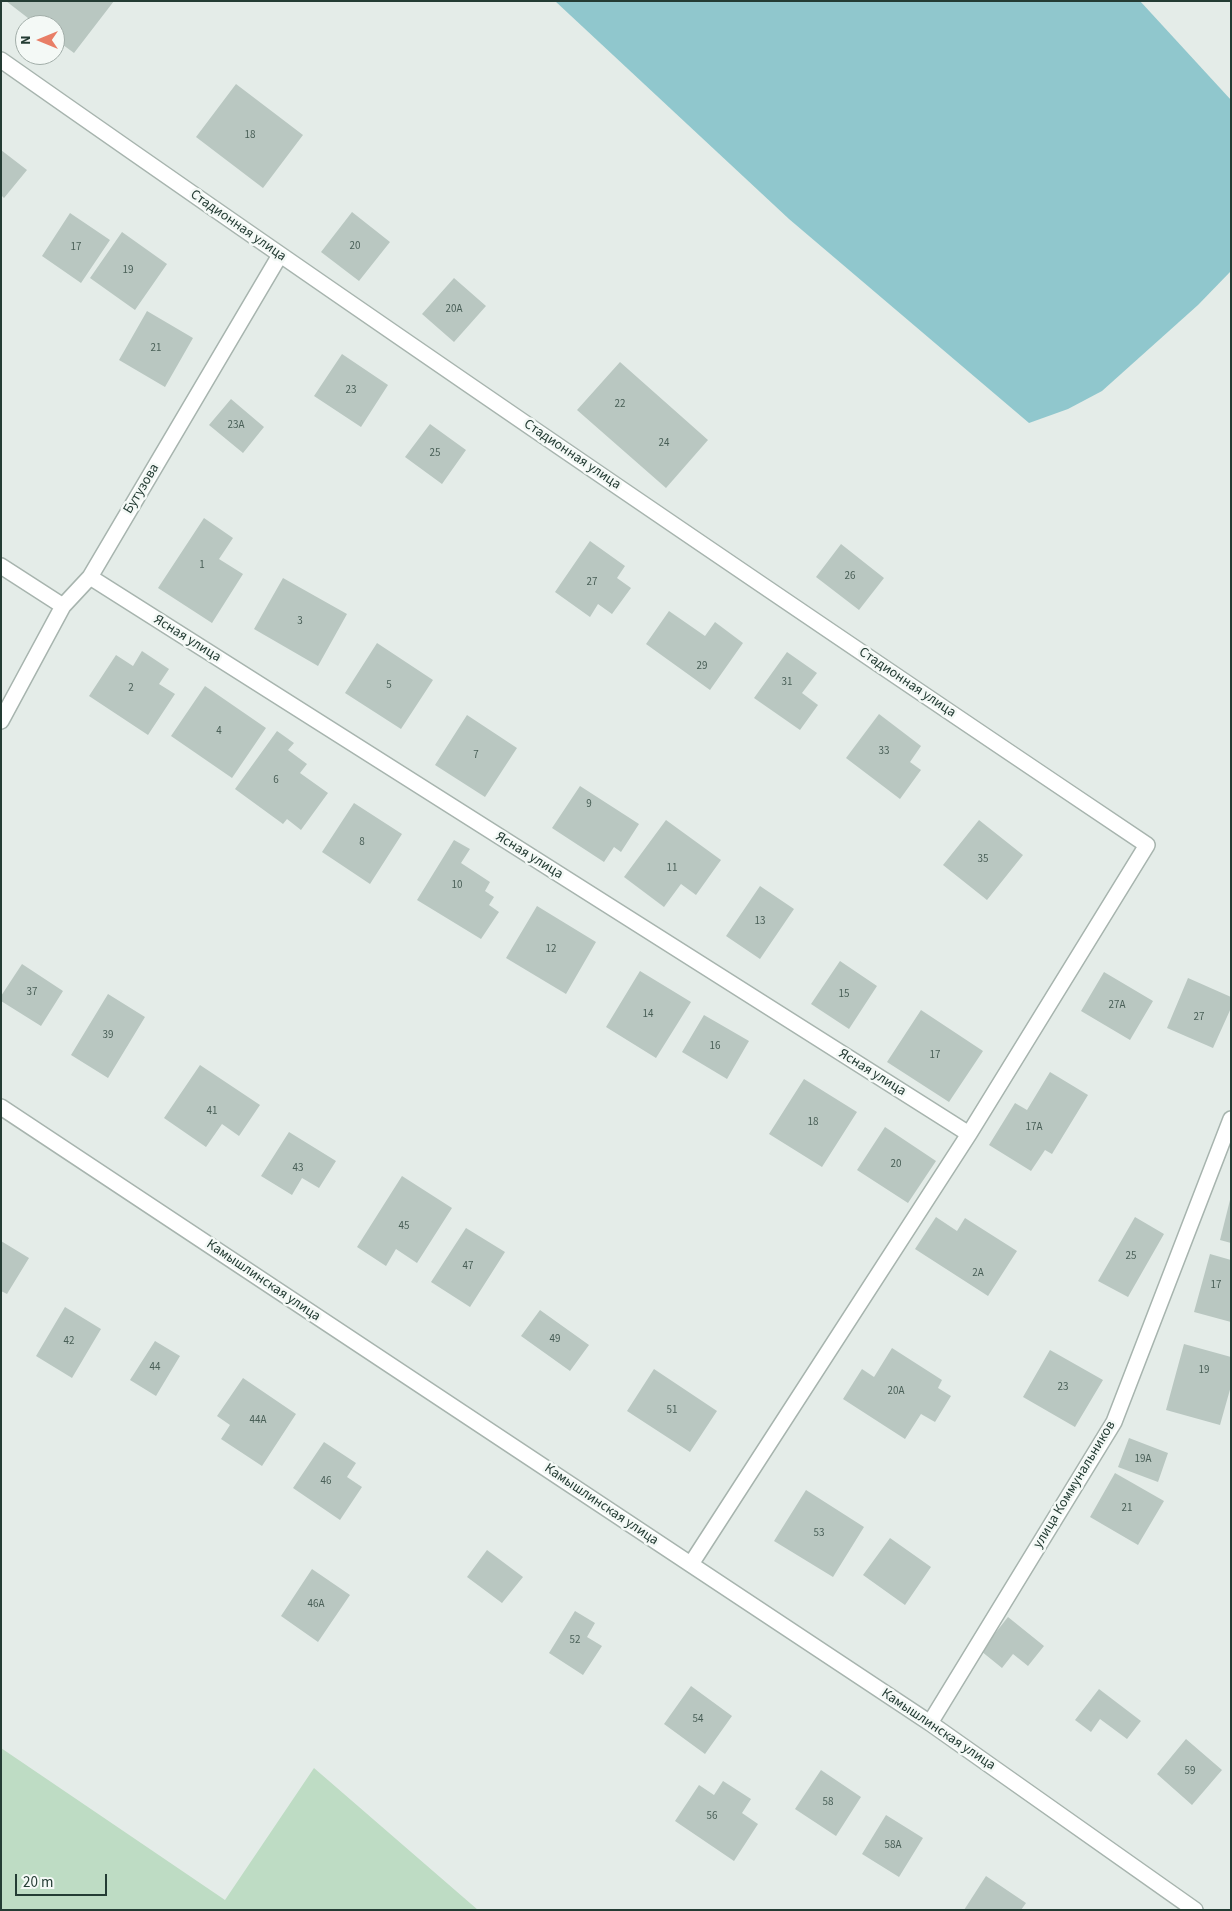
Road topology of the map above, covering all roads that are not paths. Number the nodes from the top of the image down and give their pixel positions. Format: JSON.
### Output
{"nodes":[{"id":1,"x":1,"y":60,"type":"edge"},
{"id":2,"x":280,"y":255,"type":"junction"},
{"id":3,"x":1,"y":566,"type":"edge"},
{"id":4,"x":90,"y":577,"type":"junction"},
{"id":5,"x":63,"y":606,"type":"junction"},
{"id":6,"x":1,"y":721,"type":"edge"},
{"id":7,"x":1,"y":1108,"type":"edge"},
{"id":8,"x":1231,"y":1118,"type":"edge"},
{"id":9,"x":969,"y":1134,"type":"junction"},
{"id":10,"x":691,"y":1564,"type":"junction"},
{"id":11,"x":930,"y":1723,"type":"junction"},
{"id":12,"x":1195,"y":1910,"type":"edge"}],
"edges":[{"from":1,"to":2,"type":"street","name":"Стадионная улица"},
{"from":2,"to":4,"type":"street","name":"Бутузова"},
{"from":2,"to":9,"type":"street","name":"Стадионная улица"},
{"from":3,"to":5,"type":"street"},
{"from":4,"to":5,"type":"street","name":"Бутузова"},
{"from":4,"to":9,"type":"street","name":"Ясная улица"},
{"from":5,"to":6,"type":"street","name":"Бутузова"},
{"from":7,"to":10,"type":"street","name":"Камышлинская улица"},
{"from":8,"to":11,"type":"street","name":"улица Коммунальников"},
{"from":9,"to":10,"type":"street"},
{"from":10,"to":11,"type":"street","name":"Камышлинская улица"},
{"from":11,"to":12,"type":"street","name":"Камышлинская улица"}]}
